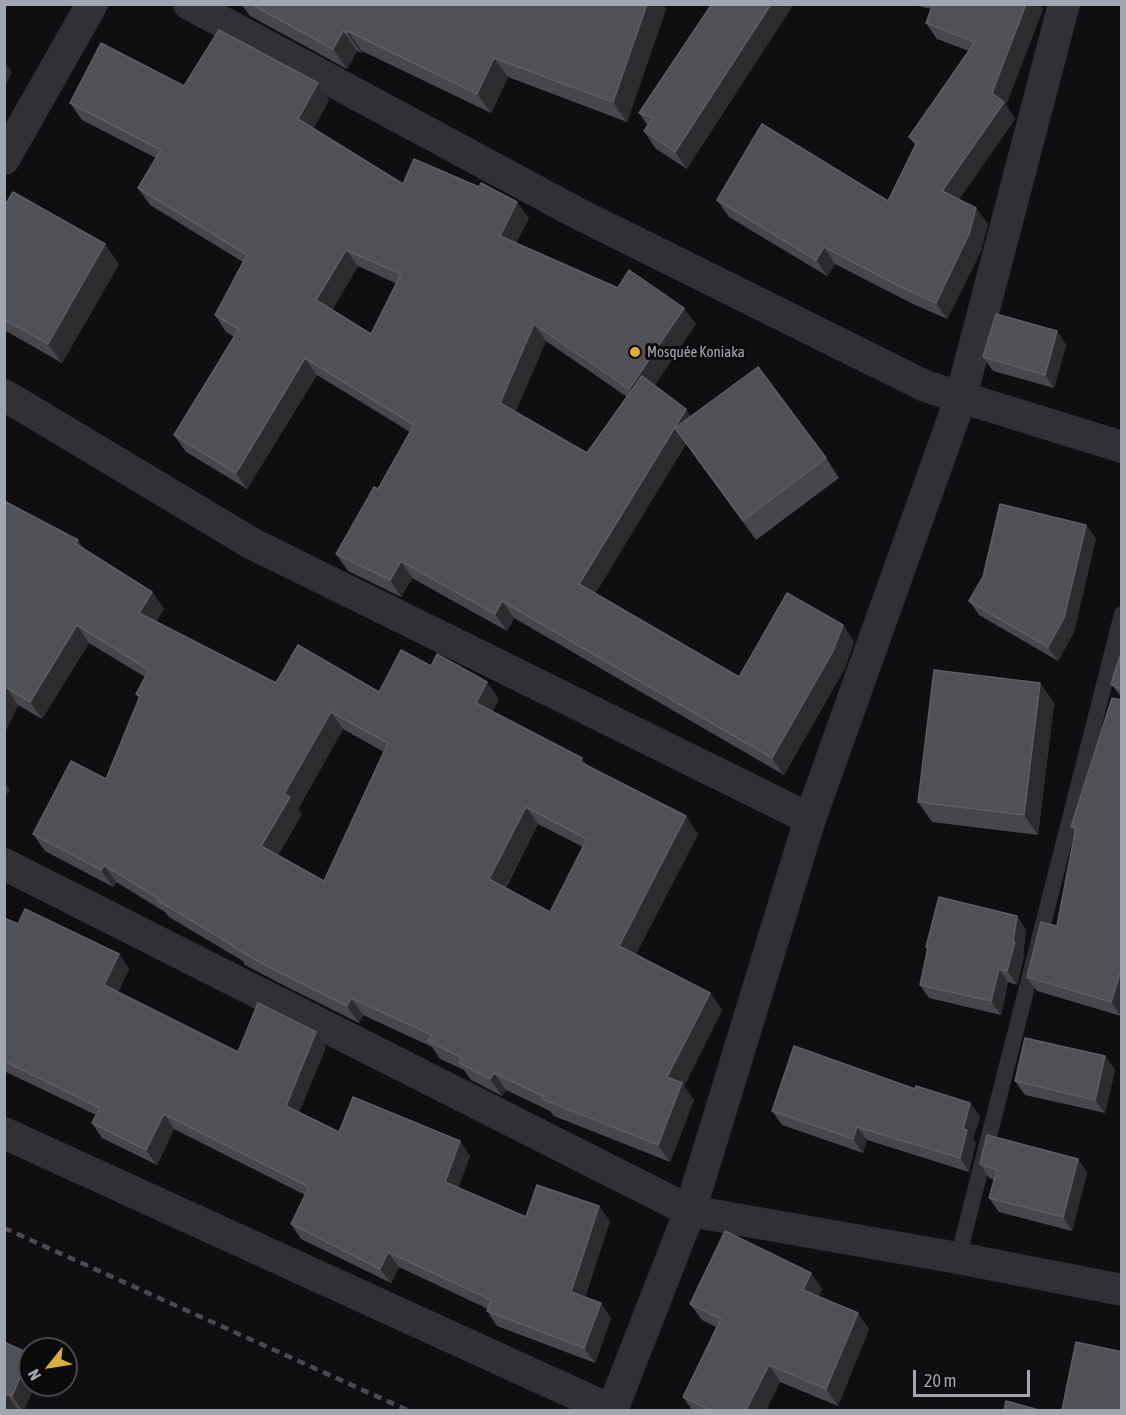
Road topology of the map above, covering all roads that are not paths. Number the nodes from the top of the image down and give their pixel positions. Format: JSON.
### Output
{"nodes":[{"id":1,"x":92,"y":4,"type":"edge"},
{"id":2,"x":189,"y":4,"type":"edge"},
{"id":3,"x":1064,"y":4,"type":"edge"},
{"id":4,"x":4,"y":159,"type":"edge"},
{"id":5,"x":4,"y":395,"type":"edge"},
{"id":6,"x":961,"y":397,"type":"junction"},
{"id":7,"x":1122,"y":447,"type":"edge"},
{"id":8,"x":1122,"y":615,"type":"edge"},
{"id":9,"x":810,"y":819,"type":"junction"},
{"id":10,"x":4,"y":864,"type":"edge"},
{"id":11,"x":4,"y":1132,"type":"edge"},
{"id":12,"x":690,"y":1211,"type":"junction"},
{"id":13,"x":958,"y":1258,"type":"junction"},
{"id":14,"x":1122,"y":1290,"type":"edge"},
{"id":15,"x":611,"y":1410,"type":"edge"}],
"edges":[{"from":1,"to":4,"type":"street"},
{"from":2,"to":6,"type":"street"},
{"from":3,"to":6,"type":"street"},
{"from":5,"to":9,"type":"street"},
{"from":6,"to":7,"type":"street"},
{"from":6,"to":9,"type":"street"},
{"from":8,"to":13,"type":"lane"},
{"from":9,"to":12,"type":"street"},
{"from":10,"to":12,"type":"street"},
{"from":11,"to":15,"type":"street"},
{"from":12,"to":13,"type":"street"},
{"from":12,"to":15,"type":"street"},
{"from":13,"to":14,"type":"street"}]}
